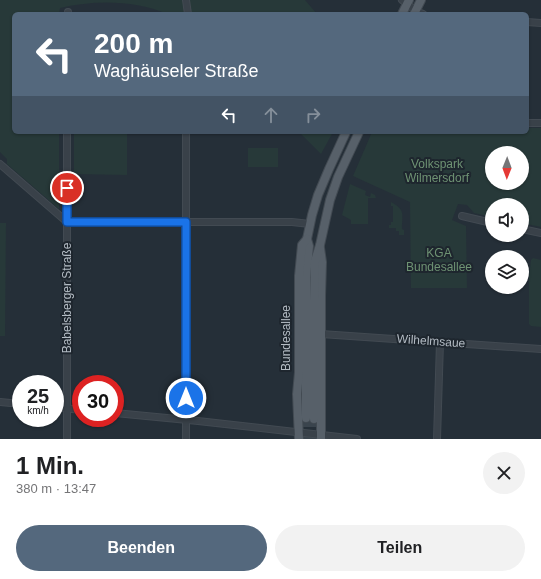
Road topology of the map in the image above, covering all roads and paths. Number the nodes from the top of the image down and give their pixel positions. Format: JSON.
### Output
{"nodes":[{"id":1,"x":186,"y":0,"type":"edge"},
{"id":2,"x":421,"y":0,"type":"edge"},
{"id":3,"x":406,"y":1,"type":"edge"},
{"id":4,"x":188,"y":12,"type":"edge"},
{"id":5,"x":403,"y":12,"type":"edge"},
{"id":6,"x":417,"y":12,"type":"edge"},
{"id":7,"x":418,"y":12,"type":"edge"},
{"id":8,"x":529,"y":22,"type":"edge"},
{"id":9,"x":541,"y":23,"type":"edge"},
{"id":10,"x":529,"y":123,"type":"edge"},
{"id":11,"x":541,"y":123,"type":"edge"},
{"id":12,"x":67,"y":134,"type":"edge"},
{"id":13,"x":186,"y":134,"type":"edge"},
{"id":14,"x":345,"y":134,"type":"edge"},
{"id":15,"x":358,"y":134,"type":"edge"},
{"id":16,"x":0,"y":164,"type":"edge"},
{"id":17,"x":462,"y":216,"type":"dead end"},
{"id":18,"x":485,"y":221,"type":"edge"},
{"id":19,"x":67,"y":222,"type":"junction"},
{"id":20,"x":186,"y":222,"type":"junction"},
{"id":21,"x":310,"y":224,"type":"junction"},
{"id":22,"x":529,"y":230,"type":"edge"},
{"id":23,"x":541,"y":233,"type":"edge"},
{"id":24,"x":307,"y":238,"type":"junction"},
{"id":25,"x":320,"y":245,"type":"junction"},
{"id":26,"x":321,"y":334,"type":"junction"},
{"id":27,"x":440,"y":342,"type":"junction"},
{"id":28,"x":541,"y":349,"type":"edge"},
{"id":29,"x":0,"y":402,"type":"edge"},
{"id":30,"x":12,"y":403,"type":"edge"},
{"id":31,"x":64,"y":408,"type":"edge"},
{"id":32,"x":67,"y":408,"type":"junction"},
{"id":33,"x":72,"y":409,"type":"edge"},
{"id":34,"x":124,"y":414,"type":"edge"},
{"id":35,"x":186,"y":420,"type":"junction"},
{"id":36,"x":299,"y":436,"type":"edge"},
{"id":37,"x":321,"y":437,"type":"edge"},
{"id":38,"x":66,"y":439,"type":"edge"},
{"id":39,"x":186,"y":439,"type":"edge"},
{"id":40,"x":357,"y":439,"type":"edge"},
{"id":41,"x":437,"y":439,"type":"edge"}],
"edges":[{"from":1,"to":4,"type":"street"},
{"from":2,"to":7,"type":"main road"},
{"from":3,"to":5,"type":"main road"},
{"from":3,"to":6,"type":"street"},
{"from":8,"to":9,"type":"street"},
{"from":10,"to":11,"type":"street"},
{"from":12,"to":19,"type":"street","name":"Babelsberger Straße"},
{"from":13,"to":20,"type":"street"},
{"from":14,"to":21,"type":"main road","name":"Bundesallee"},
{"from":15,"to":25,"type":"main road","name":"Bundesallee"},
{"from":16,"to":19,"type":"street"},
{"from":17,"to":18,"type":"street"},
{"from":19,"to":20,"type":"street"},
{"from":19,"to":32,"type":"street","name":"Babelsberger Straße"},
{"from":20,"to":21,"type":"street"},
{"from":20,"to":35,"type":"street"},
{"from":21,"to":24,"type":"main road","name":"Bundesallee"},
{"from":22,"to":23,"type":"street"},
{"from":24,"to":25,"type":"main road","name":"Bundesallee"},
{"from":24,"to":36,"type":"main road","name":"Bundesallee"},
{"from":25,"to":26,"type":"main road","name":"Bundesallee"},
{"from":26,"to":27,"type":"street","name":"Wilhelmsaue"},
{"from":26,"to":37,"type":"main road","name":"Bundesallee"},
{"from":27,"to":28,"type":"street","name":"Wilhelmsaue"},
{"from":27,"to":41,"type":"street"},
{"from":29,"to":30,"type":"street"},
{"from":31,"to":32,"type":"street"},
{"from":32,"to":33,"type":"street"},
{"from":32,"to":38,"type":"street","name":"Babelsberger Straße"},
{"from":34,"to":35,"type":"street"},
{"from":35,"to":36,"type":"street"},
{"from":35,"to":39,"type":"street"},
{"from":36,"to":37,"type":"street"},
{"from":37,"to":40,"type":"street"}]}
